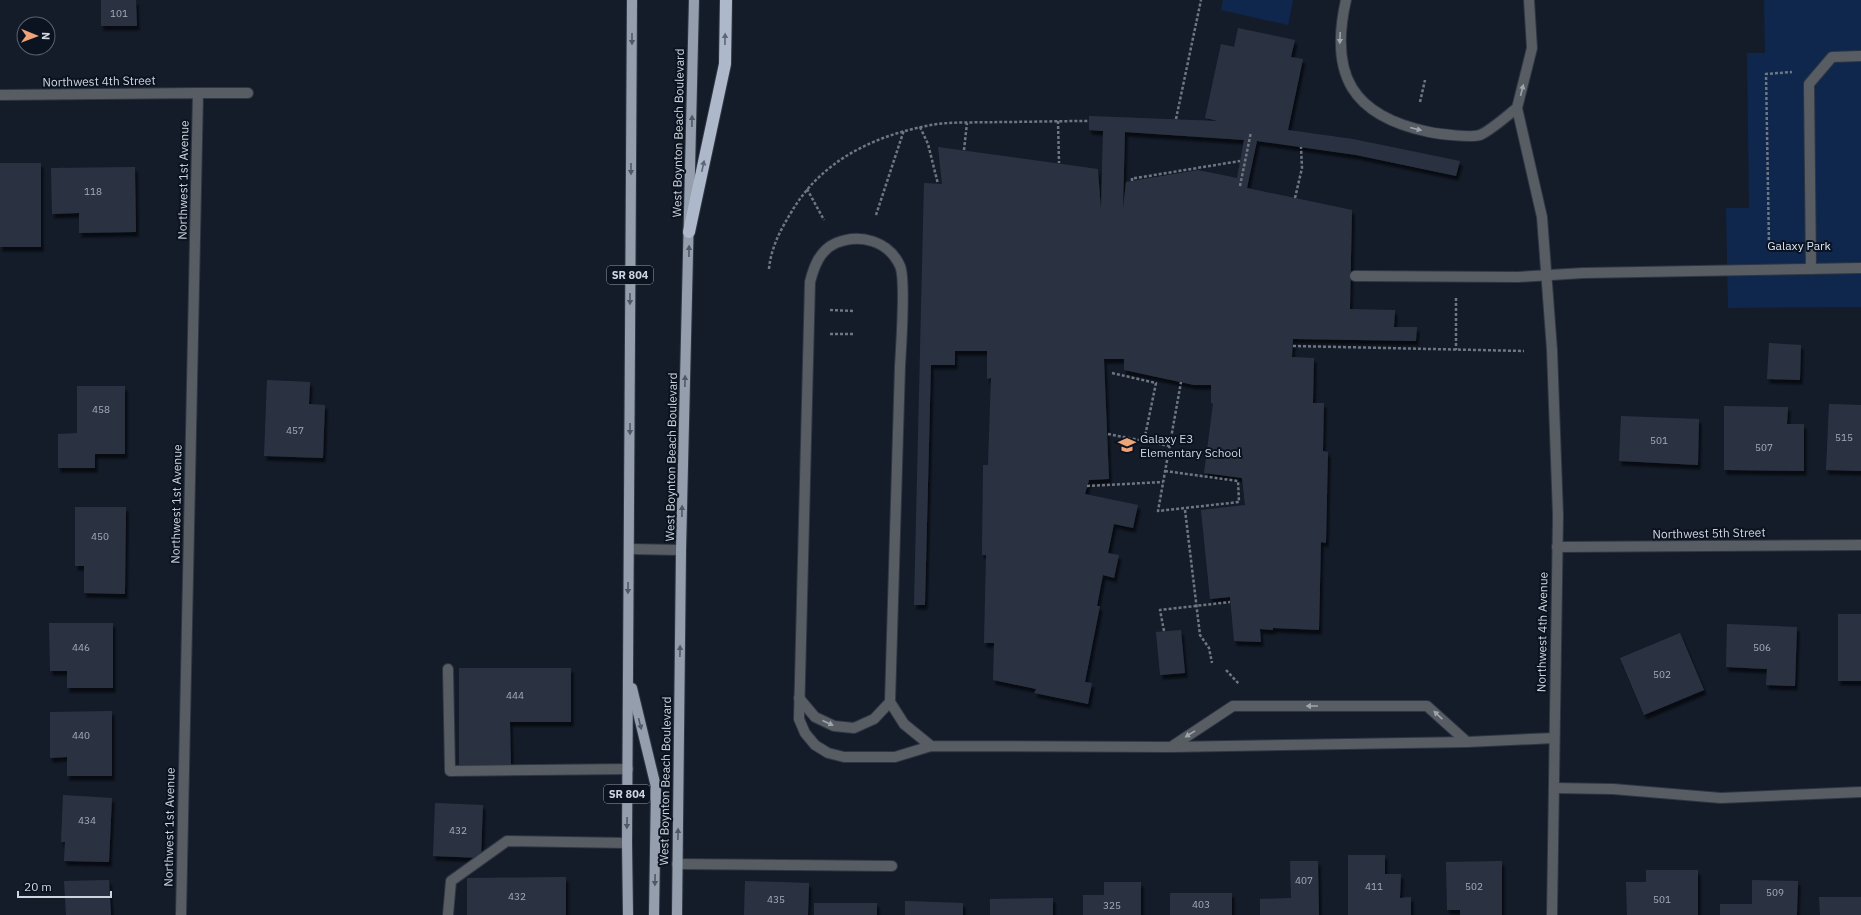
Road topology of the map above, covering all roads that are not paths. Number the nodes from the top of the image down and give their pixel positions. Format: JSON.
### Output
{"nodes":[{"id":1,"x":632,"y":0,"type":"edge"},
{"id":2,"x":694,"y":0,"type":"edge"},
{"id":3,"x":726,"y":0,"type":"edge"},
{"id":4,"x":1346,"y":0,"type":"edge"},
{"id":5,"x":1529,"y":0,"type":"edge"},
{"id":6,"x":1861,"y":56,"type":"edge"},
{"id":7,"x":198,"y":93,"type":"junction"},
{"id":8,"x":248,"y":94,"type":"dead end"},
{"id":9,"x":0,"y":95,"type":"edge"},
{"id":10,"x":1517,"y":108,"type":"junction"},
{"id":11,"x":689,"y":232,"type":"junction"},
{"id":12,"x":1861,"y":268,"type":"edge"},
{"id":13,"x":1811,"y":269,"type":"junction"},
{"id":14,"x":1546,"y":275,"type":"junction"},
{"id":15,"x":1355,"y":276,"type":"dead end"},
{"id":16,"x":1861,"y":545,"type":"edge"},
{"id":17,"x":1557,"y":548,"type":"junction"},
{"id":18,"x":629,"y":549,"type":"junction"},
{"id":19,"x":681,"y":550,"type":"junction"},
{"id":20,"x":448,"y":669,"type":"dead end"},
{"id":21,"x":628,"y":672,"type":"junction"},
{"id":22,"x":799,"y":698,"type":"junction"},
{"id":23,"x":890,"y":702,"type":"junction"},
{"id":24,"x":1554,"y":738,"type":"junction"},
{"id":25,"x":1466,"y":742,"type":"junction"},
{"id":26,"x":931,"y":746,"type":"junction"},
{"id":27,"x":1170,"y":748,"type":"junction"},
{"id":28,"x":628,"y":769,"type":"junction"},
{"id":29,"x":1554,"y":788,"type":"junction"},
{"id":30,"x":1861,"y":792,"type":"edge"},
{"id":31,"x":627,"y":843,"type":"junction"},
{"id":32,"x":678,"y":864,"type":"junction"},
{"id":33,"x":892,"y":866,"type":"dead end"},
{"id":34,"x":181,"y":915,"type":"edge"},
{"id":35,"x":448,"y":915,"type":"edge"},
{"id":36,"x":628,"y":915,"type":"edge"},
{"id":37,"x":654,"y":915,"type":"edge"},
{"id":38,"x":677,"y":915,"type":"edge"},
{"id":39,"x":1552,"y":915,"type":"edge"}],
"edges":[{"from":1,"to":18,"type":"main road","number":"SR 804","one_way":true},
{"from":11,"to":2,"type":"main road","name":"West Boynton Beach Boulevard","one_way":true},
{"from":11,"to":3,"type":"highway","one_way":true},
{"from":4,"to":10,"type":"street","one_way":true},
{"from":10,"to":5,"type":"street","one_way":true},
{"from":6,"to":13,"type":"street"},
{"from":7,"to":8,"type":"street","name":"Northwest 4th Street"},
{"from":7,"to":9,"type":"street","name":"Northwest 4th Street"},
{"from":7,"to":34,"type":"street","name":"Northwest 1st Avenue"},
{"from":10,"to":14,"type":"street","name":"Northwest 4th Avenue"},
{"from":19,"to":11,"type":"main road","name":"West Boynton Beach Boulevard","one_way":true},
{"from":12,"to":13,"type":"street"},
{"from":13,"to":14,"type":"street"},
{"from":14,"to":15,"type":"street"},
{"from":14,"to":17,"type":"street","name":"Northwest 4th Avenue"},
{"from":16,"to":17,"type":"street","name":"Northwest 5th Street"},
{"from":17,"to":24,"type":"street","name":"Northwest 4th Avenue"},
{"from":18,"to":19,"type":"street"},
{"from":18,"to":21,"type":"main road","number":"SR 804","one_way":true},
{"from":32,"to":19,"type":"main road","name":"West Boynton Beach Boulevard","one_way":true},
{"from":20,"to":28,"type":"street"},
{"from":21,"to":28,"type":"main road","number":"SR 804"},
{"from":21,"to":37,"type":"main road","one_way":true},
{"from":22,"to":23,"type":"street","one_way":true},
{"from":22,"to":23,"type":"street"},
{"from":22,"to":26,"type":"street"},
{"from":23,"to":26,"type":"street"},
{"from":24,"to":25,"type":"street"},
{"from":24,"to":29,"type":"street","name":"Northwest 4th Avenue"},
{"from":25,"to":27,"type":"street"},
{"from":25,"to":27,"type":"street","one_way":true},
{"from":26,"to":27,"type":"street"},
{"from":28,"to":31,"type":"main road","number":"SR 804","one_way":true},
{"from":29,"to":30,"type":"street"},
{"from":29,"to":39,"type":"street","name":"Northwest 4th Avenue"},
{"from":31,"to":35,"type":"street"},
{"from":31,"to":36,"type":"main road","number":"SR 804"},
{"from":32,"to":33,"type":"street"},
{"from":32,"to":38,"type":"main road","name":"West Boynton Beach Boulevard"}]}
